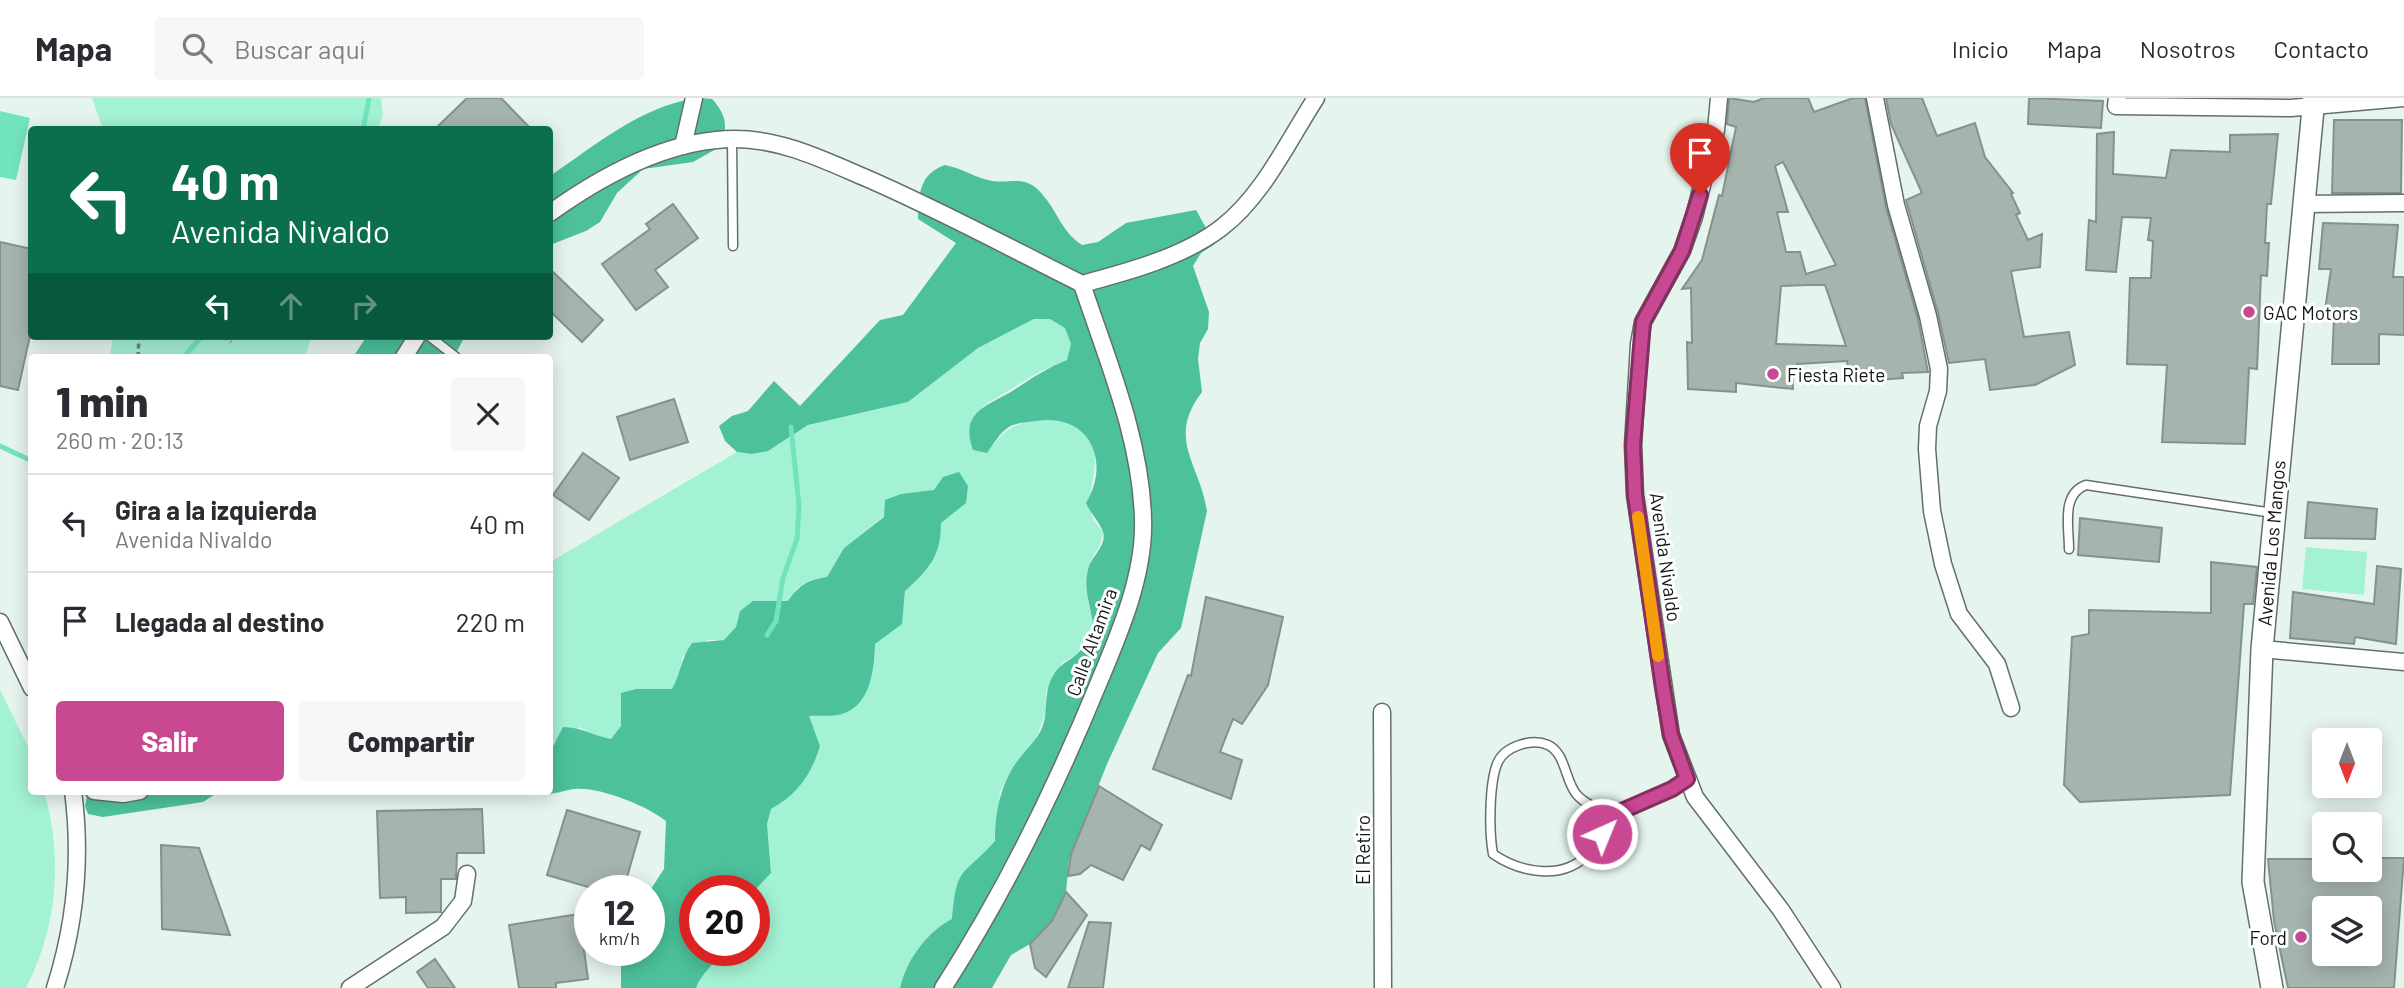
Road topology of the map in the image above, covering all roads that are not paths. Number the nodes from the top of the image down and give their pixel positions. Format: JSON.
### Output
{"nodes":[{"id":1,"x":694,"y":98,"type":"edge"},
{"id":2,"x":1316,"y":98,"type":"edge"},
{"id":3,"x":1719,"y":98,"type":"edge"},
{"id":4,"x":1875,"y":98,"type":"edge"},
{"id":5,"x":2404,"y":98,"type":"edge"},
{"id":6,"x":2116,"y":102,"type":"edge"},
{"id":7,"x":2314,"y":102,"type":"edge"},
{"id":8,"x":732,"y":139,"type":"junction"},
{"id":9,"x":683,"y":146,"type":"junction"},
{"id":10,"x":2404,"y":203,"type":"edge"},
{"id":11,"x":2302,"y":204,"type":"junction"},
{"id":12,"x":553,"y":211,"type":"edge"},
{"id":13,"x":733,"y":246,"type":"dead end"},
{"id":14,"x":1082,"y":284,"type":"junction"},
{"id":15,"x":434,"y":340,"type":"edge"},
{"id":16,"x":452,"y":354,"type":"edge"},
{"id":17,"x":2273,"y":513,"type":"junction"},
{"id":18,"x":2069,"y":549,"type":"dead end"},
{"id":19,"x":0,"y":622,"type":"edge"},
{"id":20,"x":2262,"y":649,"type":"junction"},
{"id":21,"x":2404,"y":662,"type":"edge"},
{"id":22,"x":28,"y":680,"type":"edge"},
{"id":23,"x":2011,"y":708,"type":"dead end"},
{"id":24,"x":1382,"y":712,"type":"dead end"},
{"id":25,"x":1687,"y":779,"type":"junction"},
{"id":26,"x":73,"y":795,"type":"edge"},
{"id":27,"x":1615,"y":814,"type":"junction"},
{"id":28,"x":467,"y":874,"type":"dead end"},
{"id":29,"x":55,"y":988,"type":"edge"},
{"id":30,"x":350,"y":988,"type":"edge"},
{"id":31,"x":943,"y":988,"type":"edge"},
{"id":32,"x":1383,"y":988,"type":"edge"},
{"id":33,"x":1831,"y":988,"type":"edge"},
{"id":34,"x":2272,"y":988,"type":"edge"}],
"edges":[{"from":1,"to":9,"type":"street"},
{"from":2,"to":14,"type":"street"},
{"from":3,"to":25,"type":"street","name":"Avenida Nivaldo"},
{"from":4,"to":23,"type":"street"},
{"from":5,"to":7,"type":"street"},
{"from":6,"to":7,"type":"street"},
{"from":7,"to":11,"type":"street","name":"Avenida Los Mangos"},
{"from":8,"to":9,"type":"street"},
{"from":8,"to":13,"type":"lane"},
{"from":8,"to":14,"type":"street"},
{"from":9,"to":12,"type":"street"},
{"from":10,"to":11,"type":"street"},
{"from":11,"to":17,"type":"street","name":"Avenida Los Mangos"},
{"from":14,"to":31,"type":"street","name":"Calle Altamira"},
{"from":15,"to":16,"type":"lane"},
{"from":17,"to":18,"type":"lane"},
{"from":17,"to":20,"type":"street","name":"Avenida Los Mangos"},
{"from":19,"to":22,"type":"street"},
{"from":20,"to":21,"type":"street"},
{"from":20,"to":34,"type":"street","name":"Avenida Los Mangos"},
{"from":24,"to":32,"type":"street","name":"El Retiro"},
{"from":25,"to":27,"type":"lane"},
{"from":25,"to":33,"type":"street","name":"Avenida Nivaldo"},
{"from":26,"to":29,"type":"street"},
{"from":27,"to":27,"type":"lane"},
{"from":28,"to":30,"type":"street"}]}
